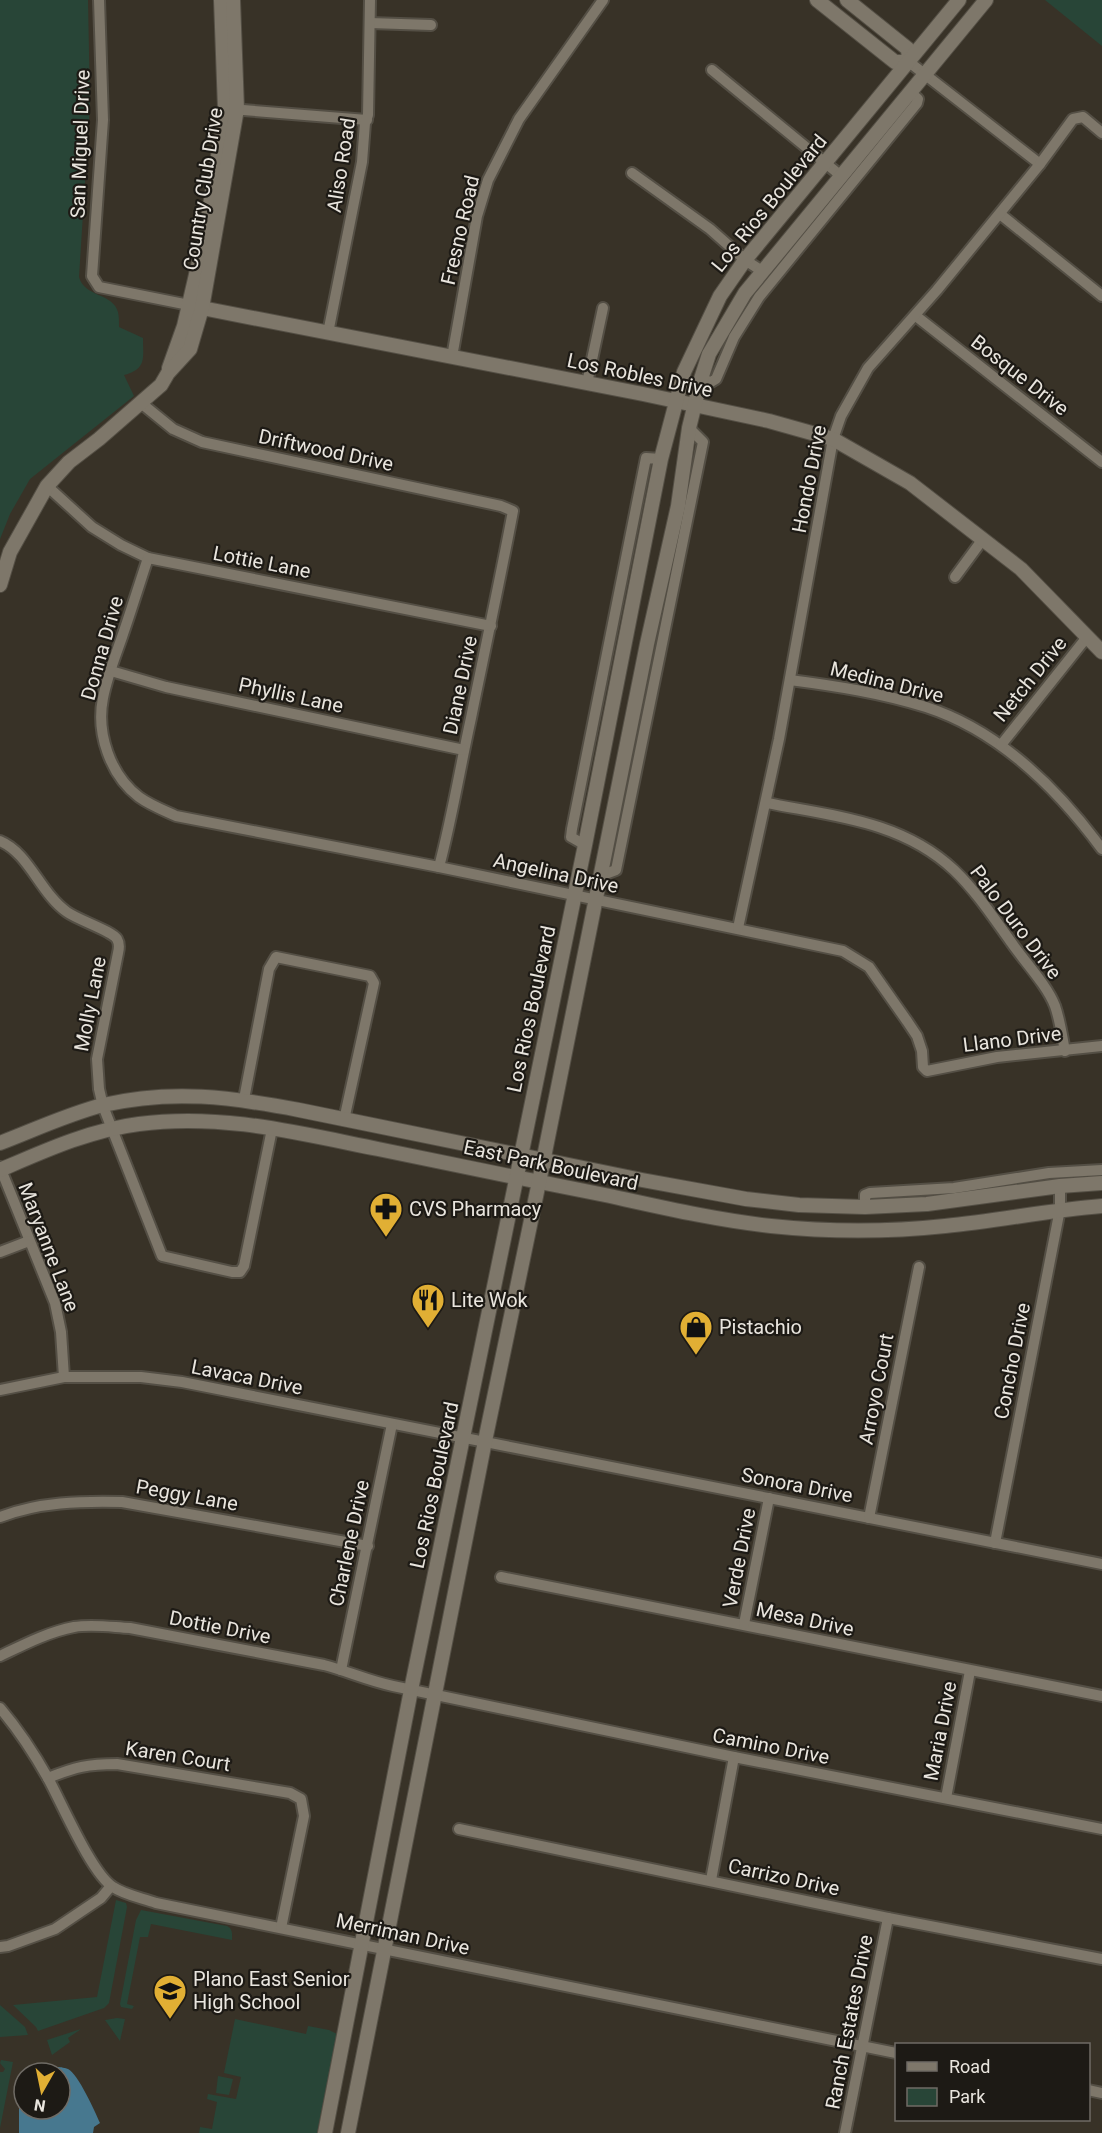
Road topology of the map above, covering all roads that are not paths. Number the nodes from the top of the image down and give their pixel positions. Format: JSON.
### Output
{"nodes":[{"id":1,"x":99,"y":0,"type":"edge"},
{"id":2,"x":221,"y":0,"type":"edge"},
{"id":3,"x":233,"y":0,"type":"edge"},
{"id":4,"x":370,"y":0,"type":"edge"},
{"id":5,"x":603,"y":0,"type":"edge"},
{"id":6,"x":817,"y":0,"type":"edge"},
{"id":7,"x":959,"y":0,"type":"edge"},
{"id":8,"x":986,"y":0,"type":"edge"},
{"id":9,"x":855,"y":2,"type":"edge"},
{"id":10,"x":370,"y":23,"type":"junction"},
{"id":11,"x":431,"y":24,"type":"dead end"},
{"id":12,"x":909,"y":62,"type":"junction"},
{"id":13,"x":712,"y":70,"type":"dead end"},
{"id":14,"x":925,"y":73,"type":"junction"},
{"id":15,"x":910,"y":92,"type":"junction"},
{"id":16,"x":231,"y":109,"type":"junction"},
{"id":17,"x":368,"y":120,"type":"junction"},
{"id":18,"x":1102,"y":133,"type":"edge"},
{"id":19,"x":826,"y":163,"type":"junction"},
{"id":20,"x":1040,"y":164,"type":"junction"},
{"id":21,"x":632,"y":173,"type":"dead end"},
{"id":22,"x":840,"y":175,"type":"junction"},
{"id":23,"x":1000,"y":214,"type":"junction"},
{"id":24,"x":745,"y":260,"type":"junction"},
{"id":25,"x":762,"y":271,"type":"junction"},
{"id":26,"x":99,"y":287,"type":"joint"},
{"id":27,"x":1102,"y":296,"type":"edge"},
{"id":28,"x":196,"y":307,"type":"junction"},
{"id":29,"x":603,"y":308,"type":"dead end"},
{"id":30,"x":916,"y":316,"type":"junction"},
{"id":31,"x":328,"y":333,"type":"junction"},
{"id":32,"x":452,"y":357,"type":"junction"},
{"id":33,"x":700,"y":379,"type":"junction"},
{"id":34,"x":587,"y":383,"type":"junction"},
{"id":35,"x":675,"y":402,"type":"junction"},
{"id":36,"x":141,"y":403,"type":"junction"},
{"id":37,"x":694,"y":406,"type":"junction"},
{"id":38,"x":833,"y":439,"type":"junction"},
{"id":39,"x":1102,"y":462,"type":"edge"},
{"id":40,"x":47,"y":486,"type":"junction"},
{"id":41,"x":513,"y":511,"type":"joint"},
{"id":42,"x":983,"y":539,"type":"junction"},
{"id":43,"x":148,"y":558,"type":"junction"},
{"id":44,"x":955,"y":578,"type":"dead end"},
{"id":45,"x":0,"y":585,"type":"edge"},
{"id":46,"x":491,"y":626,"type":"junction"},
{"id":47,"x":1087,"y":637,"type":"junction"},
{"id":48,"x":1102,"y":652,"type":"edge"},
{"id":49,"x":111,"y":671,"type":"junction"},
{"id":50,"x":790,"y":680,"type":"junction"},
{"id":51,"x":1001,"y":745,"type":"junction"},
{"id":52,"x":464,"y":750,"type":"junction"},
{"id":53,"x":122,"y":781,"type":"joint"},
{"id":54,"x":767,"y":803,"type":"junction"},
{"id":55,"x":1,"y":841,"type":"edge"},
{"id":56,"x":1102,"y":849,"type":"edge"},
{"id":57,"x":440,"y":867,"type":"junction"},
{"id":58,"x":574,"y":895,"type":"junction"},
{"id":59,"x":596,"y":899,"type":"junction"},
{"id":60,"x":738,"y":928,"type":"junction"},
{"id":61,"x":551,"y":1009,"type":"junction"},
{"id":62,"x":572,"y":1016,"type":"junction"},
{"id":63,"x":1102,"y":1046,"type":"edge"},
{"id":64,"x":1065,"y":1051,"type":"junction"},
{"id":65,"x":927,"y":1071,"type":"joint"},
{"id":66,"x":244,"y":1100,"type":"junction"},
{"id":67,"x":103,"y":1106,"type":"junction"},
{"id":68,"x":344,"y":1120,"type":"junction"},
{"id":69,"x":113,"y":1129,"type":"junction"},
{"id":70,"x":272,"y":1129,"type":"junction"},
{"id":71,"x":340,"y":1142,"type":"junction"},
{"id":72,"x":0,"y":1143,"type":"edge"},
{"id":73,"x":521,"y":1155,"type":"junction"},
{"id":74,"x":544,"y":1160,"type":"junction"},
{"id":75,"x":0,"y":1169,"type":"edge"},
{"id":76,"x":1102,"y":1170,"type":"edge"},
{"id":77,"x":515,"y":1177,"type":"junction"},
{"id":78,"x":539,"y":1182,"type":"junction"},
{"id":79,"x":1102,"y":1183,"type":"edge"},
{"id":80,"x":1060,"y":1186,"type":"junction"},
{"id":81,"x":771,"y":1203,"type":"junction"},
{"id":82,"x":1102,"y":1206,"type":"edge"},
{"id":83,"x":865,"y":1207,"type":"junction"},
{"id":84,"x":1060,"y":1209,"type":"junction"},
{"id":85,"x":770,"y":1226,"type":"junction"},
{"id":86,"x":29,"y":1241,"type":"junction"},
{"id":87,"x":0,"y":1252,"type":"edge"},
{"id":88,"x":919,"y":1267,"type":"dead end"},
{"id":89,"x":486,"y":1330,"type":"junction"},
{"id":90,"x":508,"y":1334,"type":"junction"},
{"id":91,"x":64,"y":1377,"type":"junction"},
{"id":92,"x":0,"y":1390,"type":"edge"},
{"id":93,"x":392,"y":1424,"type":"junction"},
{"id":94,"x":464,"y":1438,"type":"junction"},
{"id":95,"x":485,"y":1441,"type":"junction"},
{"id":96,"x":769,"y":1498,"type":"junction"},
{"id":97,"x":0,"y":1517,"type":"edge"},
{"id":98,"x":869,"y":1518,"type":"junction"},
{"id":99,"x":995,"y":1543,"type":"junction"},
{"id":100,"x":368,"y":1546,"type":"junction"},
{"id":101,"x":1102,"y":1564,"type":"edge"},
{"id":102,"x":501,"y":1577,"type":"dead end"},
{"id":103,"x":744,"y":1624,"type":"junction"},
{"id":104,"x":0,"y":1656,"type":"edge"},
{"id":105,"x":341,"y":1670,"type":"junction"},
{"id":106,"x":970,"y":1671,"type":"junction"},
{"id":107,"x":411,"y":1690,"type":"junction"},
{"id":108,"x":434,"y":1695,"type":"junction"},
{"id":109,"x":1102,"y":1696,"type":"edge"},
{"id":110,"x":0,"y":1708,"type":"edge"},
{"id":111,"x":734,"y":1757,"type":"junction"},
{"id":112,"x":48,"y":1779,"type":"junction"},
{"id":113,"x":946,"y":1798,"type":"junction"},
{"id":114,"x":459,"y":1829,"type":"dead end"},
{"id":115,"x":1102,"y":1829,"type":"edge"},
{"id":116,"x":711,"y":1880,"type":"junction"},
{"id":117,"x":111,"y":1886,"type":"junction"},
{"id":118,"x":888,"y":1918,"type":"junction"},
{"id":119,"x":282,"y":1928,"type":"junction"},
{"id":120,"x":361,"y":1944,"type":"junction"},
{"id":121,"x":0,"y":1947,"type":"edge"},
{"id":122,"x":384,"y":1948,"type":"junction"},
{"id":123,"x":1102,"y":1959,"type":"edge"},
{"id":124,"x":345,"y":2027,"type":"junction"},
{"id":125,"x":862,"y":2046,"type":"junction"},
{"id":126,"x":895,"y":2053,"type":"edge"},
{"id":127,"x":356,"y":2088,"type":"junction"},
{"id":128,"x":325,"y":2133,"type":"edge"},
{"id":129,"x":348,"y":2133,"type":"edge"},
{"id":130,"x":845,"y":2133,"type":"edge"}],
"edges":[{"from":1,"to":26,"type":"street","name":"San Miguel Drive"},
{"from":2,"to":16,"type":"main road","name":"Country Club Drive"},
{"from":3,"to":16,"type":"main road","name":"Country Club Drive"},
{"from":4,"to":10,"type":"street","name":"Aliso Road"},
{"from":5,"to":32,"type":"street","name":"Fresno Road"},
{"from":6,"to":12,"type":"main road"},
{"from":7,"to":12,"type":"main road","name":"Los Rios Boulevard"},
{"from":8,"to":14,"type":"main road","name":"Los Rios Boulevard"},
{"from":9,"to":12,"type":"main road"},
{"from":10,"to":11,"type":"street"},
{"from":10,"to":17,"type":"street","name":"Aliso Road"},
{"from":12,"to":14,"type":"street"},
{"from":12,"to":19,"type":"main road","name":"Los Rios Boulevard"},
{"from":13,"to":19,"type":"street"},
{"from":14,"to":15,"type":"main road","name":"Los Rios Boulevard"},
{"from":14,"to":20,"type":"street"},
{"from":15,"to":22,"type":"main road","name":"Los Rios Boulevard"},
{"from":15,"to":33,"type":"street"},
{"from":16,"to":17,"type":"street"},
{"from":16,"to":28,"type":"main road","name":"Country Club Drive"},
{"from":17,"to":31,"type":"street","name":"Aliso Road"},
{"from":18,"to":20,"type":"street","name":"Hondo Drive"},
{"from":19,"to":22,"type":"street"},
{"from":19,"to":24,"type":"main road","name":"Los Rios Boulevard"},
{"from":20,"to":23,"type":"street","name":"Hondo Drive"},
{"from":21,"to":24,"type":"street"},
{"from":22,"to":25,"type":"main road","name":"Los Rios Boulevard"},
{"from":23,"to":27,"type":"street"},
{"from":23,"to":30,"type":"street","name":"Hondo Drive"},
{"from":24,"to":25,"type":"street"},
{"from":24,"to":35,"type":"main road","name":"Los Rios Boulevard"},
{"from":25,"to":33,"type":"main road","name":"Los Rios Boulevard"},
{"from":26,"to":28,"type":"street","name":"Los Robles Drive"},
{"from":28,"to":31,"type":"main road","name":"Los Robles Drive"},
{"from":28,"to":36,"type":"main road","name":"Country Club Drive"},
{"from":29,"to":34,"type":"street"},
{"from":30,"to":38,"type":"street","name":"Hondo Drive"},
{"from":30,"to":39,"type":"street","name":"Bosque Drive"},
{"from":31,"to":32,"type":"main road","name":"Los Robles Drive"},
{"from":32,"to":34,"type":"main road","name":"Los Robles Drive"},
{"from":33,"to":37,"type":"main road","name":"Los Rios Boulevard"},
{"from":34,"to":35,"type":"main road","name":"Los Robles Drive"},
{"from":35,"to":37,"type":"main road","name":"Los Robles Drive"},
{"from":35,"to":58,"type":"main road","name":"Los Rios Boulevard"},
{"from":36,"to":40,"type":"main road","name":"Country Club Drive"},
{"from":36,"to":41,"type":"street","name":"Driftwood Drive"},
{"from":37,"to":38,"type":"main road","name":"Los Robles Drive"},
{"from":37,"to":59,"type":"main road","name":"Los Rios Boulevard"},
{"from":38,"to":42,"type":"main road","name":"Los Robles Drive"},
{"from":38,"to":50,"type":"street","name":"Hondo Drive"},
{"from":40,"to":43,"type":"street","name":"Lottie Lane"},
{"from":40,"to":45,"type":"main road","name":"Country Club Drive"},
{"from":41,"to":46,"type":"street","name":"Diane Drive"},
{"from":42,"to":44,"type":"street"},
{"from":42,"to":47,"type":"main road","name":"Los Robles Drive"},
{"from":43,"to":46,"type":"street","name":"Lottie Lane"},
{"from":43,"to":49,"type":"street","name":"Donna Drive"},
{"from":46,"to":52,"type":"street","name":"Diane Drive"},
{"from":47,"to":48,"type":"main road","name":"Los Robles Drive"},
{"from":47,"to":51,"type":"street","name":"Netch Drive"},
{"from":49,"to":52,"type":"street","name":"Phyllis Lane"},
{"from":49,"to":53,"type":"street","name":"Donna Drive"},
{"from":50,"to":51,"type":"street","name":"Medina Drive"},
{"from":50,"to":54,"type":"street","name":"Hondo Drive"},
{"from":51,"to":56,"type":"street","name":"Medina Drive"},
{"from":52,"to":57,"type":"street","name":"Diane Drive"},
{"from":53,"to":57,"type":"street","name":"Angelina Drive"},
{"from":54,"to":60,"type":"street","name":"Hondo Drive"},
{"from":54,"to":64,"type":"street","name":"Palo Duro Drive"},
{"from":55,"to":67,"type":"street","name":"Molly Lane"},
{"from":57,"to":58,"type":"street","name":"Angelina Drive"},
{"from":58,"to":59,"type":"street","name":"Angelina Drive"},
{"from":58,"to":61,"type":"main road","name":"Los Rios Boulevard"},
{"from":59,"to":60,"type":"street","name":"Angelina Drive"},
{"from":59,"to":62,"type":"main road","name":"Los Rios Boulevard"},
{"from":60,"to":65,"type":"street","name":"Angelina Drive"},
{"from":61,"to":62,"type":"main road"},
{"from":61,"to":73,"type":"main road","name":"Los Rios Boulevard"},
{"from":62,"to":74,"type":"main road","name":"Los Rios Boulevard"},
{"from":63,"to":64,"type":"street","name":"Llano Drive"},
{"from":64,"to":65,"type":"street","name":"Llano Drive"},
{"from":66,"to":67,"type":"main road","name":"East Park Boulevard"},
{"from":66,"to":68,"type":"main road","name":"East Park Boulevard"},
{"from":66,"to":68,"type":"street"},
{"from":67,"to":69,"type":"street","name":"Molly Lane"},
{"from":67,"to":72,"type":"main road","name":"East Park Boulevard"},
{"from":68,"to":71,"type":"main road"},
{"from":68,"to":73,"type":"main road","name":"East Park Boulevard"},
{"from":69,"to":70,"type":"main road","name":"East Park Boulevard"},
{"from":69,"to":70,"type":"street","name":"Molly Lane"},
{"from":69,"to":75,"type":"main road","name":"East Park Boulevard"},
{"from":70,"to":71,"type":"main road","name":"East Park Boulevard"},
{"from":71,"to":77,"type":"main road","name":"East Park Boulevard"},
{"from":73,"to":74,"type":"main road","name":"East Park Boulevard"},
{"from":73,"to":77,"type":"main road","name":"Los Rios Boulevard"},
{"from":74,"to":78,"type":"main road","name":"Los Rios Boulevard"},
{"from":74,"to":81,"type":"main road","name":"East Park Boulevard"},
{"from":75,"to":86,"type":"street","name":"Maryanne Lane"},
{"from":76,"to":83,"type":"street"},
{"from":77,"to":78,"type":"main road","name":"East Park Boulevard"},
{"from":77,"to":89,"type":"main road","name":"Los Rios Boulevard"},
{"from":78,"to":85,"type":"main road","name":"East Park Boulevard"},
{"from":78,"to":90,"type":"main road","name":"Los Rios Boulevard"},
{"from":79,"to":80,"type":"main road","name":"East Park Boulevard"},
{"from":80,"to":83,"type":"main road","name":"East Park Boulevard"},
{"from":80,"to":84,"type":"street","name":"Concho Drive"},
{"from":81,"to":83,"type":"main road","name":"East Park Boulevard"},
{"from":81,"to":85,"type":"main road"},
{"from":82,"to":84,"type":"main road","name":"East Park Boulevard"},
{"from":84,"to":85,"type":"main road","name":"East Park Boulevard"},
{"from":84,"to":99,"type":"street","name":"Concho Drive"},
{"from":86,"to":87,"type":"street"},
{"from":86,"to":91,"type":"street","name":"Maryanne Lane"},
{"from":88,"to":98,"type":"street","name":"Arroyo Court"},
{"from":89,"to":90,"type":"main road"},
{"from":89,"to":94,"type":"main road","name":"Los Rios Boulevard"},
{"from":90,"to":95,"type":"main road","name":"Los Rios Boulevard"},
{"from":91,"to":92,"type":"street","name":"Lavaca Drive"},
{"from":91,"to":93,"type":"street","name":"Lavaca Drive"},
{"from":93,"to":94,"type":"street","name":"Lavaca Drive"},
{"from":93,"to":100,"type":"street","name":"Charlene Drive"},
{"from":94,"to":95,"type":"street","name":"Lavaca Drive"},
{"from":94,"to":107,"type":"main road","name":"Los Rios Boulevard"},
{"from":95,"to":96,"type":"street","name":"Sonora Drive"},
{"from":95,"to":108,"type":"main road","name":"Los Rios Boulevard"},
{"from":96,"to":98,"type":"street","name":"Sonora Drive"},
{"from":96,"to":103,"type":"street","name":"Verde Drive"},
{"from":97,"to":100,"type":"street","name":"Peggy Lane"},
{"from":98,"to":99,"type":"street","name":"Sonora Drive"},
{"from":99,"to":101,"type":"street","name":"Sonora Drive"},
{"from":100,"to":105,"type":"street","name":"Charlene Drive"},
{"from":102,"to":103,"type":"street","name":"Mesa Drive"},
{"from":103,"to":106,"type":"street","name":"Mesa Drive"},
{"from":104,"to":105,"type":"street","name":"Dottie Drive"},
{"from":105,"to":107,"type":"street","name":"Dottie Drive"},
{"from":106,"to":109,"type":"street","name":"Mesa Drive"},
{"from":106,"to":113,"type":"street","name":"Maria Drive"},
{"from":107,"to":108,"type":"street","name":"Dottie Drive"},
{"from":107,"to":120,"type":"main road","name":"Los Rios Boulevard"},
{"from":108,"to":111,"type":"street","name":"Camino Drive"},
{"from":108,"to":122,"type":"main road","name":"Los Rios Boulevard"},
{"from":110,"to":112,"type":"street"},
{"from":111,"to":113,"type":"street","name":"Camino Drive"},
{"from":111,"to":116,"type":"street"},
{"from":112,"to":117,"type":"street"},
{"from":112,"to":119,"type":"street","name":"Karen Court"},
{"from":113,"to":115,"type":"street","name":"Camino Drive"},
{"from":114,"to":116,"type":"street","name":"Carrizo Drive"},
{"from":116,"to":118,"type":"street","name":"Carrizo Drive"},
{"from":117,"to":119,"type":"street","name":"Merriman Drive"},
{"from":117,"to":121,"type":"street"},
{"from":118,"to":123,"type":"street","name":"Carrizo Drive"},
{"from":118,"to":125,"type":"street","name":"Ranch Estates Drive"},
{"from":119,"to":120,"type":"street","name":"Merriman Drive"},
{"from":120,"to":122,"type":"street","name":"Merriman Drive"},
{"from":120,"to":124,"type":"main road","name":"Los Rios Boulevard"},
{"from":122,"to":125,"type":"street","name":"Merriman Drive"},
{"from":122,"to":127,"type":"main road","name":"Los Rios Boulevard"},
{"from":124,"to":127,"type":"main road"},
{"from":124,"to":128,"type":"main road","name":"Los Rios Boulevard"},
{"from":125,"to":126,"type":"street","name":"Merriman Drive"},
{"from":125,"to":130,"type":"street","name":"Ranch Estates Drive"},
{"from":127,"to":129,"type":"main road","name":"Los Rios Boulevard"}]}
